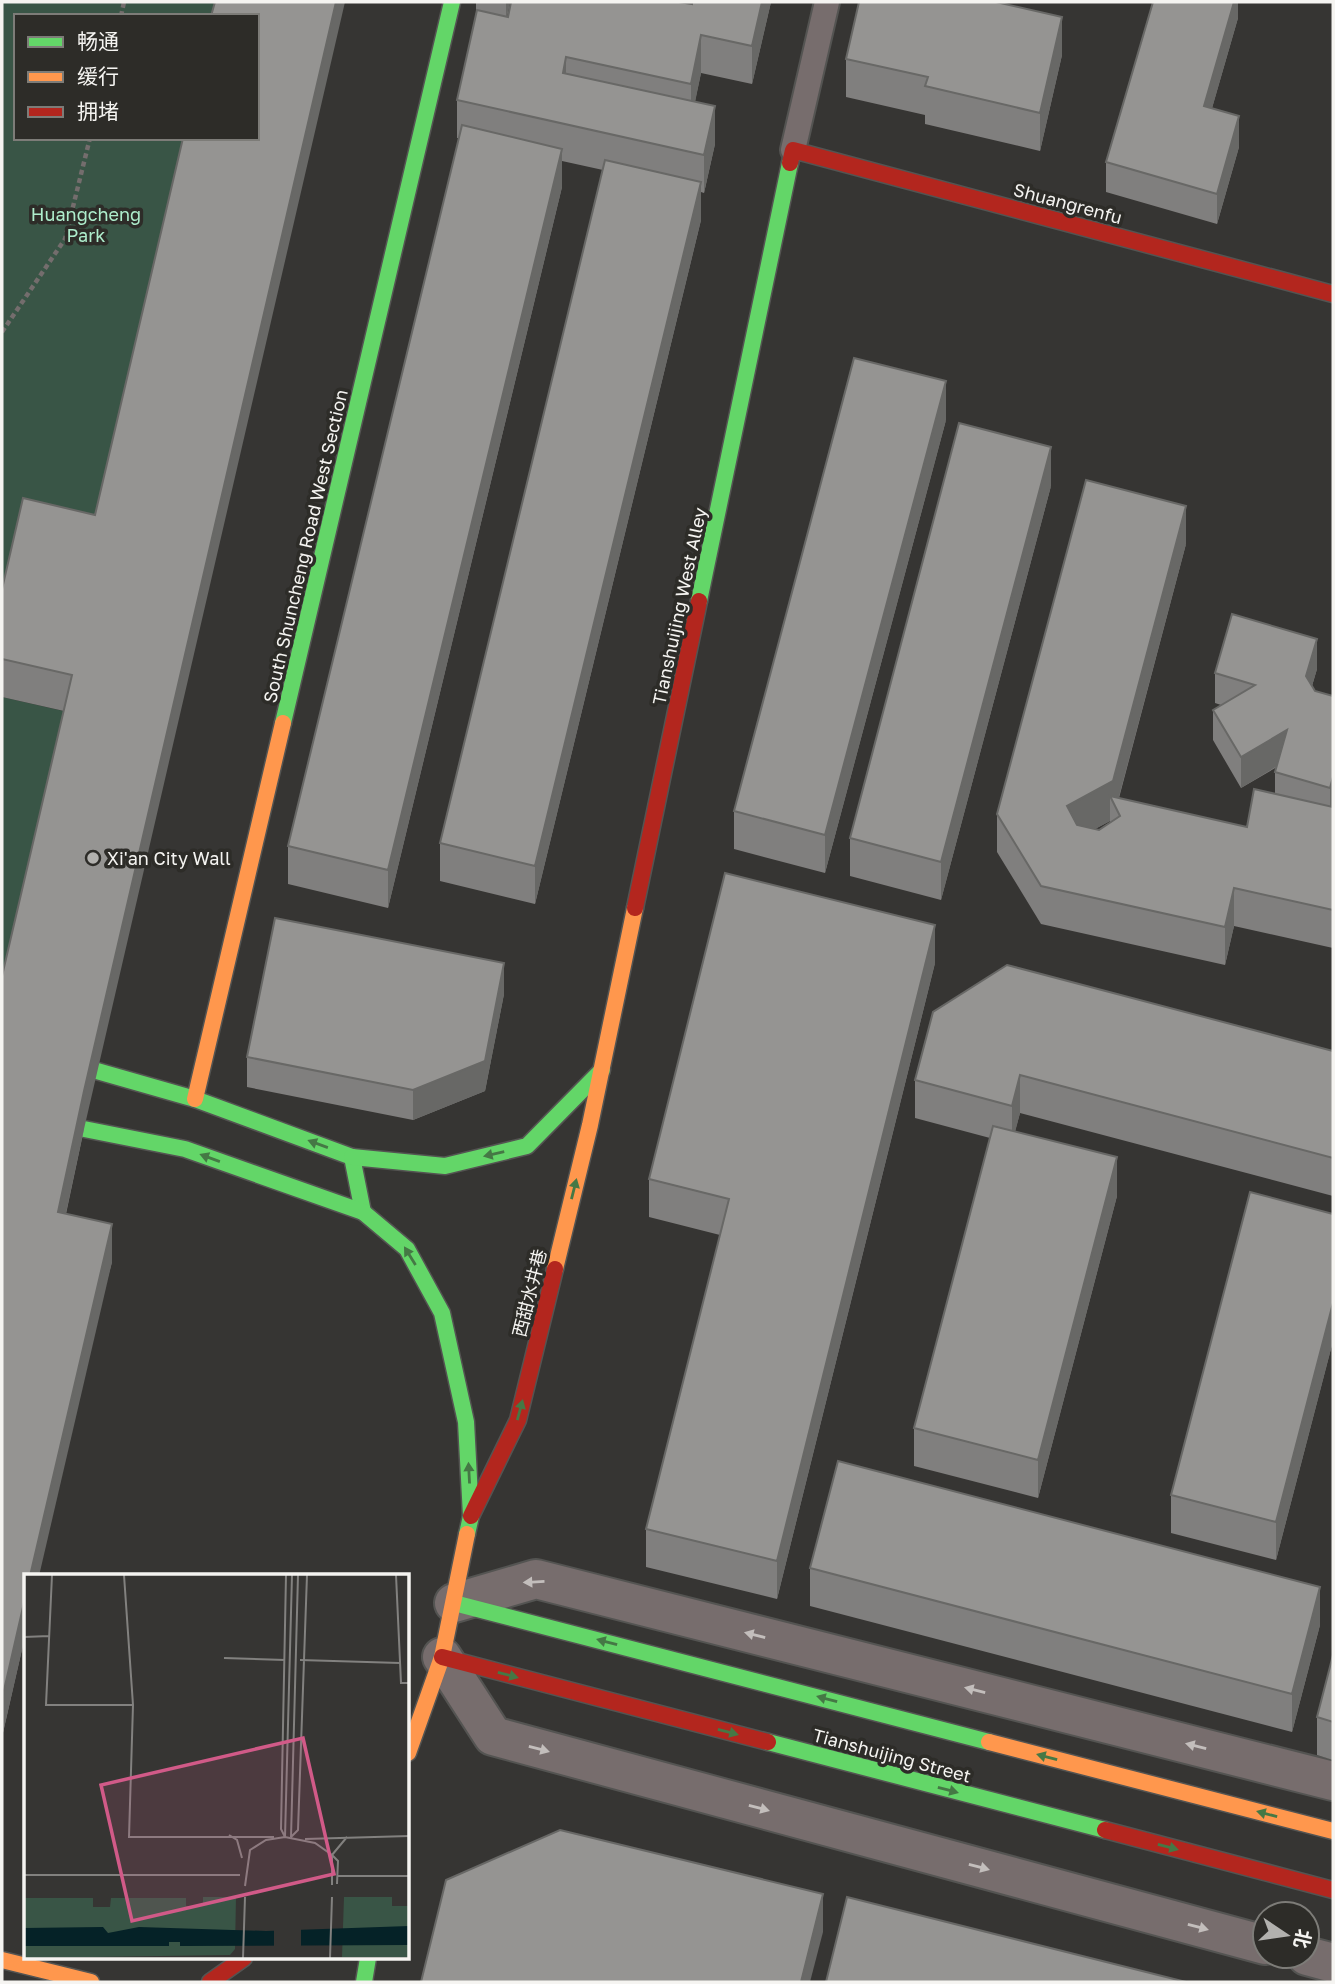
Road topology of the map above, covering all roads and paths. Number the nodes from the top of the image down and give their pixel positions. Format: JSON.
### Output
{"nodes":[{"id":1,"x":452,"y":2,"type":"edge"},
{"id":2,"x":827,"y":2,"type":"edge"},
{"id":3,"x":90,"y":140,"type":"edge"},
{"id":4,"x":793,"y":150,"type":"junction"},
{"id":5,"x":1333,"y":293,"type":"edge"},
{"id":6,"x":2,"y":332,"type":"edge"},
{"id":7,"x":603,"y":1070,"type":"junction"},
{"id":8,"x":97,"y":1071,"type":"edge"},
{"id":9,"x":195,"y":1100,"type":"junction"},
{"id":10,"x":84,"y":1129,"type":"edge"},
{"id":11,"x":352,"y":1157,"type":"junction"},
{"id":12,"x":363,"y":1212,"type":"junction"},
{"id":13,"x":471,"y":1516,"type":"junction"},
{"id":14,"x":454,"y":1602,"type":"junction"},
{"id":15,"x":442,"y":1657,"type":"junction"},
{"id":16,"x":410,"y":1746,"type":"edge"},
{"id":17,"x":1333,"y":1781,"type":"edge"},
{"id":18,"x":1333,"y":1831,"type":"edge"},
{"id":19,"x":1333,"y":1890,"type":"edge"},
{"id":20,"x":1251,"y":1941,"type":"edge"},
{"id":21,"x":2,"y":1960,"type":"edge"},
{"id":22,"x":241,"y":1960,"type":"edge"},
{"id":23,"x":368,"y":1960,"type":"edge"},
{"id":24,"x":91,"y":1982,"type":"edge"},
{"id":25,"x":210,"y":1982,"type":"edge"},
{"id":26,"x":364,"y":1982,"type":"edge"}],
"edges":[{"from":1,"to":9,"type":"street","name":"South Shuncheng Road West Section"},
{"from":2,"to":4,"type":"lane"},
{"from":3,"to":6,"type":"path"},
{"from":4,"to":5,"type":"street","name":"Shuangrenfu"},
{"from":4,"to":7,"type":"street","name":"Tianshuijing West Alley"},
{"from":7,"to":11,"type":"street","one_way":true},
{"from":13,"to":7,"type":"street","name":"西甜水井巷","one_way":true},
{"from":8,"to":9,"type":"street"},
{"from":11,"to":9,"type":"street","one_way":true},
{"from":12,"to":10,"type":"street","one_way":true},
{"from":11,"to":12,"type":"street"},
{"from":13,"to":12,"type":"street","one_way":true},
{"from":13,"to":14,"type":"street"},
{"from":14,"to":15,"type":"street"},
{"from":17,"to":14,"type":"street","one_way":true},
{"from":18,"to":14,"type":"street","name":"Tianshuijing Street","one_way":true},
{"from":15,"to":16,"type":"street"},
{"from":15,"to":19,"type":"street","name":"Tianshuijing Street","one_way":true},
{"from":15,"to":20,"type":"street","one_way":true},
{"from":21,"to":24,"type":"street"},
{"from":22,"to":25,"type":"street"},
{"from":23,"to":26,"type":"street"}]}
